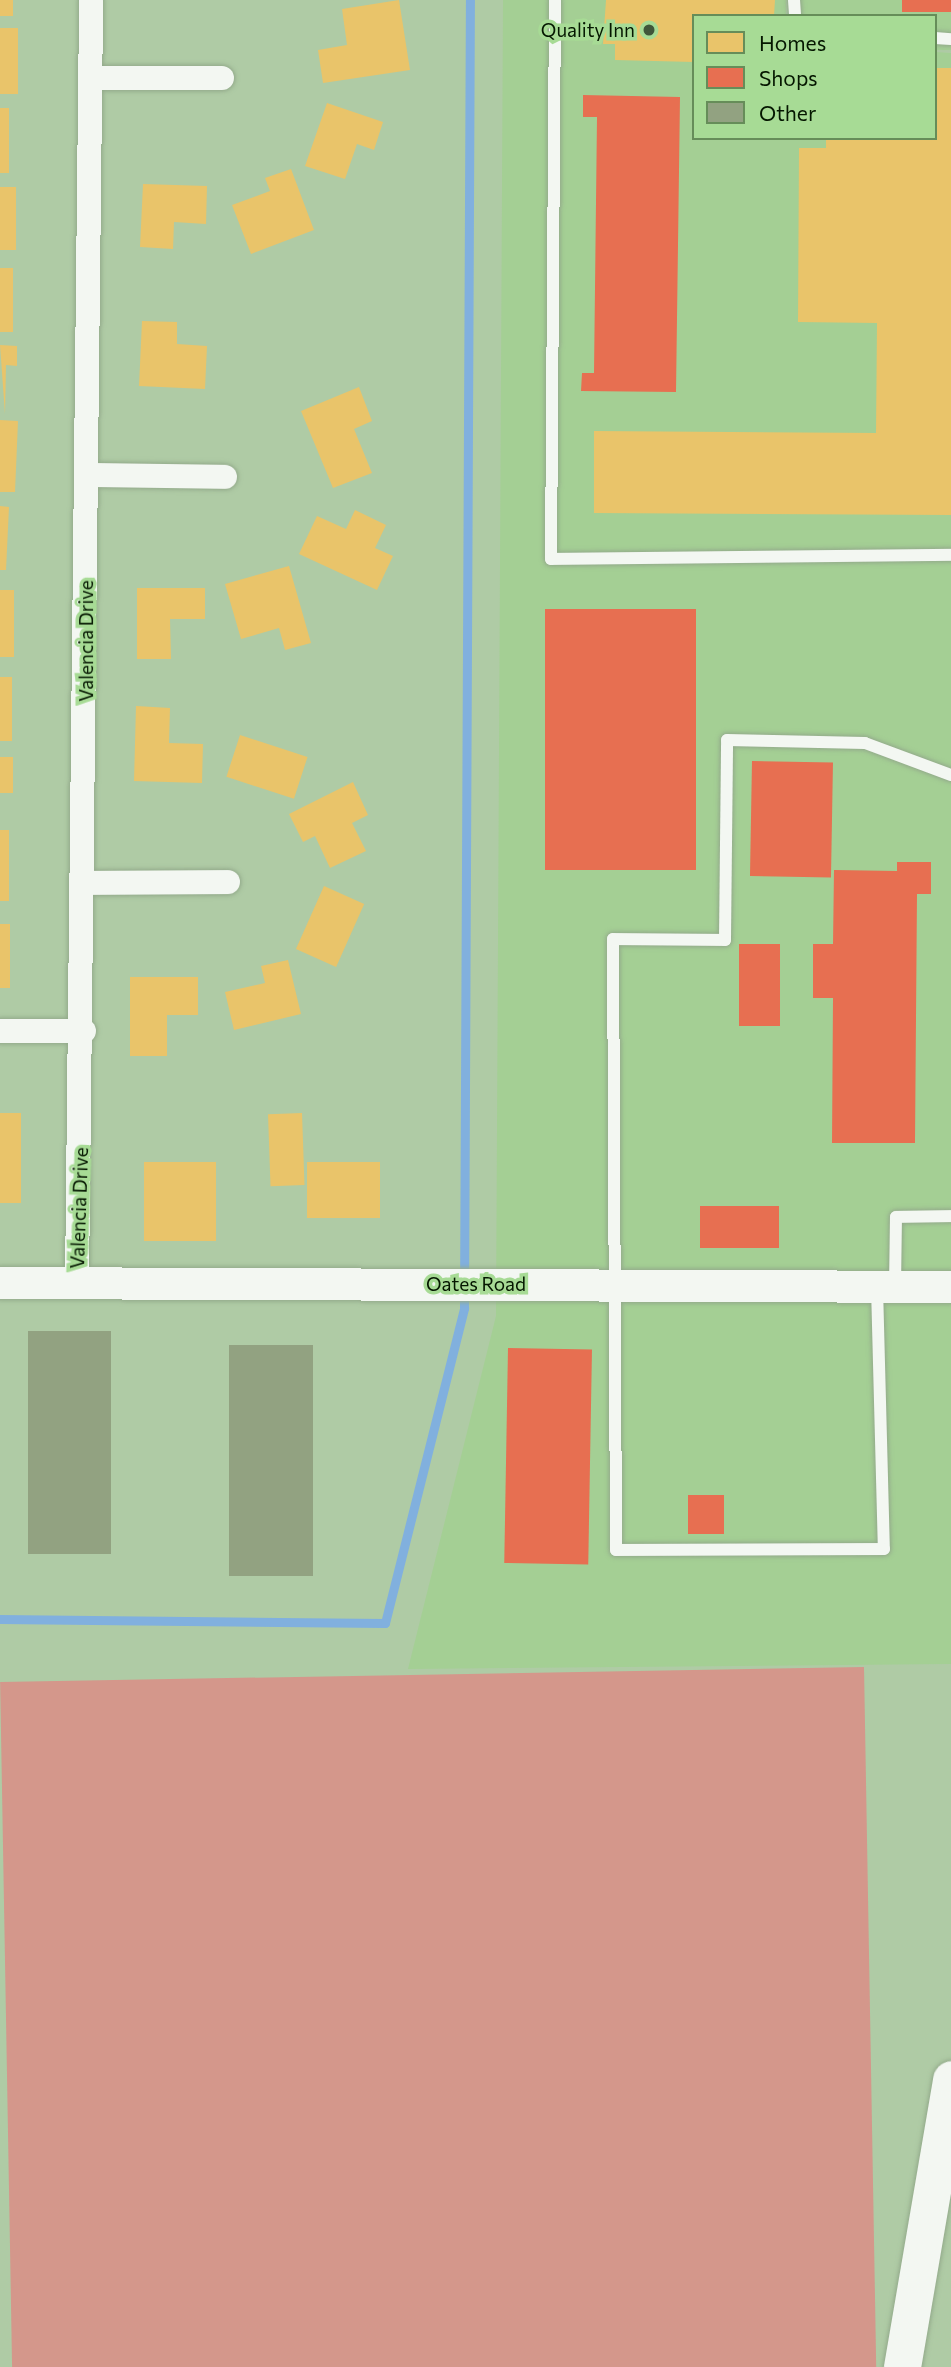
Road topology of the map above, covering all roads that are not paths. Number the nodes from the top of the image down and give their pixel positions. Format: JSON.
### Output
{"nodes":[{"id":1,"x":91,"y":0,"type":"edge"},
{"id":2,"x":555,"y":0,"type":"edge"},
{"id":3,"x":90,"y":78,"type":"junction"},
{"id":4,"x":222,"y":78,"type":"dead end"},
{"id":5,"x":87,"y":475,"type":"junction"},
{"id":6,"x":225,"y":477,"type":"dead end"},
{"id":7,"x":951,"y":555,"type":"edge"},
{"id":8,"x":951,"y":775,"type":"edge"},
{"id":9,"x":228,"y":882,"type":"dead end"},
{"id":10,"x":85,"y":883,"type":"junction"},
{"id":11,"x":0,"y":1031,"type":"edge"},
{"id":12,"x":84,"y":1031,"type":"junction"},
{"id":13,"x":951,"y":1216,"type":"edge"},
{"id":14,"x":0,"y":1283,"type":"edge"},
{"id":15,"x":78,"y":1283,"type":"junction"},
{"id":16,"x":612,"y":1284,"type":"junction"},
{"id":17,"x":886,"y":1287,"type":"junction"},
{"id":18,"x":951,"y":1287,"type":"edge"},
{"id":19,"x":951,"y":2079,"type":"edge"},
{"id":20,"x":902,"y":2367,"type":"edge"}],
"edges":[{"from":1,"to":3,"type":"street","name":"Valencia Drive"},
{"from":2,"to":7,"type":"lane"},
{"from":3,"to":4,"type":"street"},
{"from":3,"to":5,"type":"street","name":"Valencia Drive"},
{"from":5,"to":6,"type":"street"},
{"from":5,"to":10,"type":"street","name":"Valencia Drive"},
{"from":8,"to":16,"type":"lane"},
{"from":9,"to":10,"type":"street"},
{"from":10,"to":12,"type":"street","name":"Valencia Drive"},
{"from":11,"to":12,"type":"street"},
{"from":12,"to":15,"type":"street","name":"Valencia Drive"},
{"from":13,"to":17,"type":"lane"},
{"from":14,"to":15,"type":"street","name":"Oates Road"},
{"from":15,"to":16,"type":"street","name":"Oates Road"},
{"from":16,"to":17,"type":"street","name":"Oates Road"},
{"from":16,"to":17,"type":"lane"},
{"from":17,"to":18,"type":"street","name":"Oates Road"},
{"from":19,"to":20,"type":"main road"}]}
